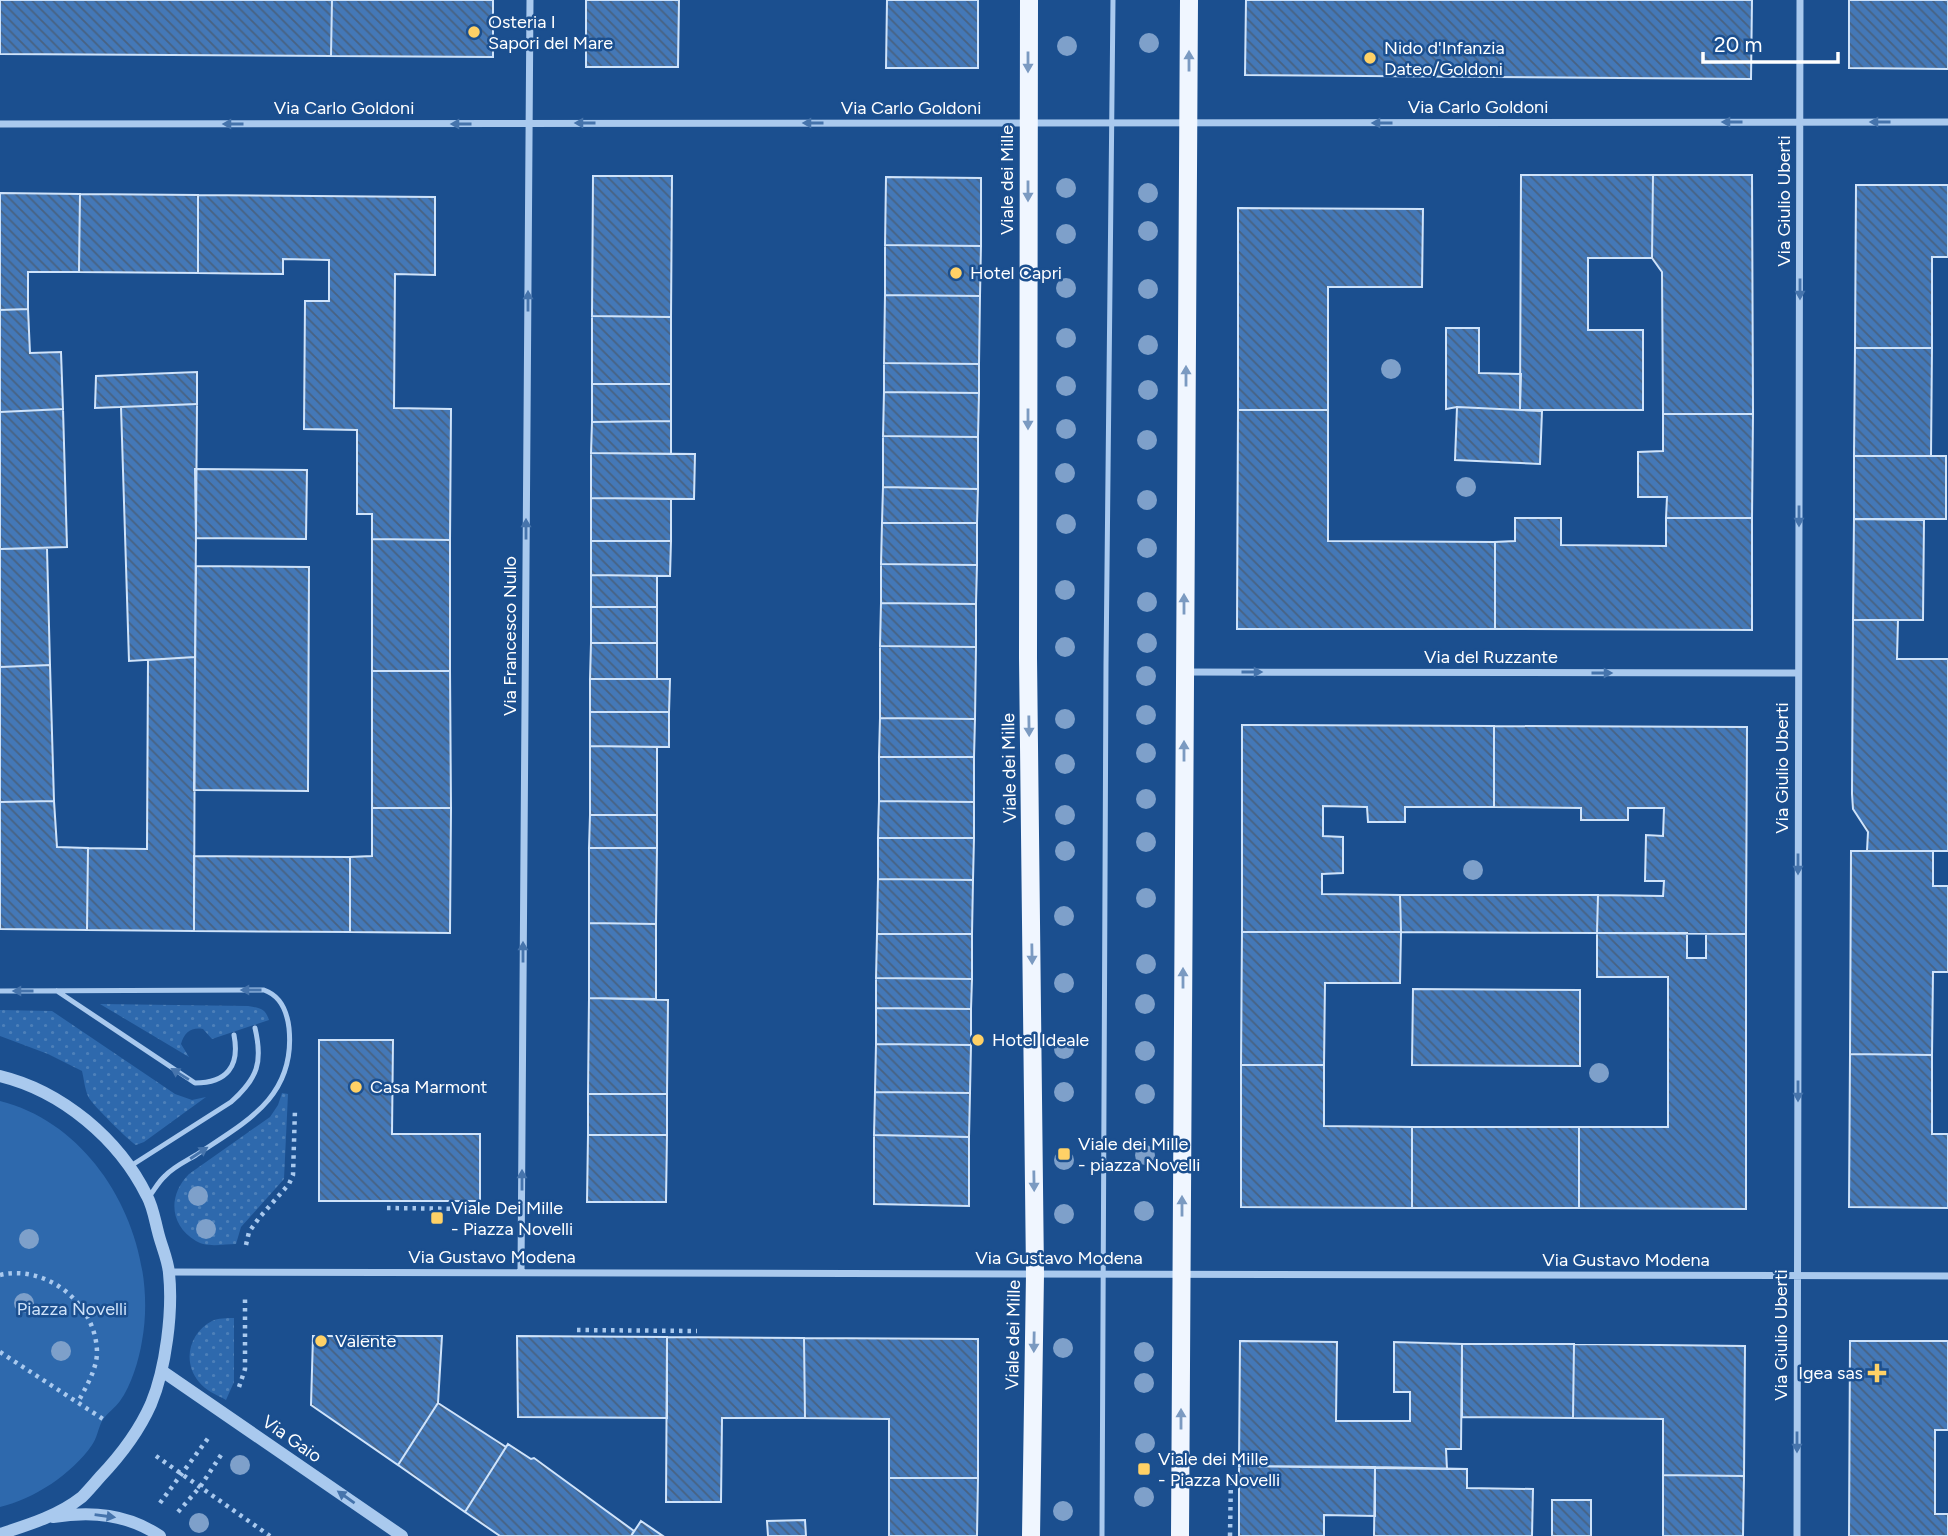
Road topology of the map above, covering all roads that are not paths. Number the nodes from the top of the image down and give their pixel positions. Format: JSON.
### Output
{"nodes":[{"id":1,"x":530,"y":0,"type":"edge"},
{"id":2,"x":1029,"y":0,"type":"edge"},
{"id":3,"x":1113,"y":0,"type":"edge"},
{"id":4,"x":1189,"y":0,"type":"edge"},
{"id":5,"x":1800,"y":0,"type":"edge"},
{"id":6,"x":1800,"y":122,"type":"junction"},
{"id":7,"x":1948,"y":122,"type":"edge"},
{"id":8,"x":529,"y":123,"type":"junction"},
{"id":9,"x":1028,"y":123,"type":"junction"},
{"id":10,"x":1113,"y":123,"type":"junction"},
{"id":11,"x":1188,"y":123,"type":"junction"},
{"id":12,"x":0,"y":124,"type":"edge"},
{"id":13,"x":1184,"y":672,"type":"junction"},
{"id":14,"x":1798,"y":673,"type":"junction"},
{"id":15,"x":57,"y":990,"type":"junction"},
{"id":16,"x":0,"y":991,"type":"edge"},
{"id":17,"x":255,"y":1028,"type":"dead end"},
{"id":18,"x":234,"y":1035,"type":"dead end"},
{"id":19,"x":0,"y":1076,"type":"edge"},
{"id":20,"x":129,"y":1167,"type":"junction"},
{"id":21,"x":148,"y":1198,"type":"junction"},
{"id":22,"x":169,"y":1272,"type":"junction"},
{"id":23,"x":521,"y":1272,"type":"junction"},
{"id":24,"x":1035,"y":1274,"type":"junction"},
{"id":25,"x":1102,"y":1274,"type":"junction"},
{"id":26,"x":1181,"y":1274,"type":"junction"},
{"id":27,"x":1797,"y":1276,"type":"junction"},
{"id":28,"x":1948,"y":1276,"type":"edge"},
{"id":29,"x":162,"y":1371,"type":"junction"},
{"id":30,"x":46,"y":1518,"type":"junction"},
{"id":31,"x":0,"y":1534,"type":"edge"},
{"id":32,"x":160,"y":1536,"type":"edge"},
{"id":33,"x":402,"y":1536,"type":"edge"},
{"id":34,"x":1031,"y":1536,"type":"edge"},
{"id":35,"x":1102,"y":1536,"type":"edge"},
{"id":36,"x":1180,"y":1536,"type":"edge"},
{"id":37,"x":1797,"y":1536,"type":"edge"}],
"edges":[{"from":1,"to":8,"type":"street","name":"Via Francesco Nullo"},
{"from":2,"to":9,"type":"main road","name":"Viale dei Mille","one_way":true},
{"from":3,"to":10,"type":"lane"},
{"from":11,"to":4,"type":"main road","one_way":true},
{"from":5,"to":6,"type":"street","name":"Via Giulio Uberti"},
{"from":7,"to":6,"type":"street","name":"Via Carlo Goldoni","one_way":true},
{"from":6,"to":11,"type":"street","name":"Via Carlo Goldoni","one_way":true},
{"from":6,"to":14,"type":"street","name":"Via Giulio Uberti","one_way":true},
{"from":9,"to":8,"type":"street","name":"Via Carlo Goldoni","one_way":true},
{"from":8,"to":12,"type":"street","name":"Via Carlo Goldoni","one_way":true},
{"from":23,"to":8,"type":"street","name":"Via Francesco Nullo","one_way":true},
{"from":9,"to":10,"type":"street","name":"Via Carlo Goldoni"},
{"from":9,"to":24,"type":"main road","name":"Viale dei Mille","one_way":true},
{"from":10,"to":11,"type":"street","name":"Via Carlo Goldoni"},
{"from":10,"to":25,"type":"lane"},
{"from":13,"to":11,"type":"main road","one_way":true},
{"from":13,"to":14,"type":"street","name":"Via del Ruzzante","one_way":true},
{"from":26,"to":13,"type":"main road","one_way":true},
{"from":14,"to":27,"type":"street","name":"Via Giulio Uberti","one_way":true},
{"from":15,"to":16,"type":"lane","one_way":true},
{"from":18,"to":15,"type":"lane","one_way":true},
{"from":21,"to":15,"type":"lane","one_way":true},
{"from":17,"to":20,"type":"lane"},
{"from":19,"to":20,"type":"street"},
{"from":20,"to":21,"type":"street"},
{"from":21,"to":22,"type":"street"},
{"from":22,"to":23,"type":"street","name":"Via Gustavo Modena"},
{"from":22,"to":29,"type":"street"},
{"from":23,"to":24,"type":"street","name":"Via Gustavo Modena"},
{"from":24,"to":25,"type":"street","name":"Via Gustavo Modena"},
{"from":24,"to":34,"type":"main road","name":"Viale dei Mille","one_way":true},
{"from":25,"to":26,"type":"street","name":"Via Gustavo Modena"},
{"from":25,"to":35,"type":"lane"},
{"from":26,"to":27,"type":"street","name":"Via Gustavo Modena"},
{"from":36,"to":26,"type":"main road","one_way":true},
{"from":27,"to":28,"type":"street","name":"Via Gustavo Modena"},
{"from":27,"to":37,"type":"street","name":"Via Giulio Uberti","one_way":true},
{"from":29,"to":30,"type":"street"},
{"from":33,"to":29,"type":"street","name":"Via Gaio","one_way":true},
{"from":30,"to":31,"type":"street"},
{"from":30,"to":32,"type":"street","one_way":true}]}
